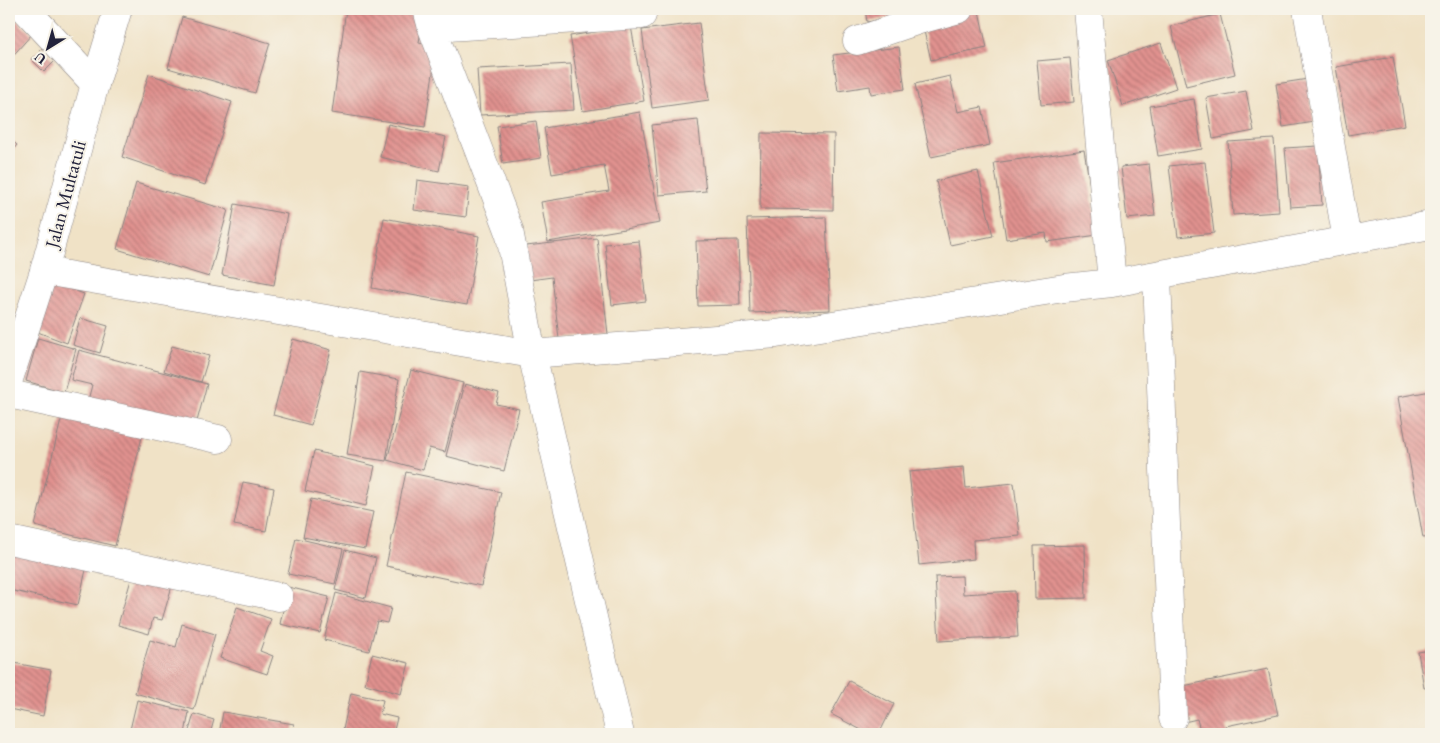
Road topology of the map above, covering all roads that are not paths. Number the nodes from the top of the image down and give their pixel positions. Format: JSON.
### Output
{"nodes":[{"id":1,"x":25,"y":9,"type":"edge"},
{"id":2,"x":118,"y":9,"type":"edge"},
{"id":3,"x":959,"y":9,"type":"edge"},
{"id":4,"x":1088,"y":9,"type":"edge"},
{"id":5,"x":1307,"y":9,"type":"edge"},
{"id":6,"x":642,"y":15,"type":"dead end"},
{"id":7,"x":430,"y":18,"type":"edge"},
{"id":8,"x":857,"y":41,"type":"dead end"},
{"id":9,"x":95,"y":84,"type":"junction"},
{"id":10,"x":1431,"y":225,"type":"edge"},
{"id":11,"x":1347,"y":240,"type":"junction"},
{"id":12,"x":44,"y":271,"type":"junction"},
{"id":13,"x":1157,"y":275,"type":"junction"},
{"id":14,"x":1112,"y":283,"type":"junction"},
{"id":15,"x":14,"y":345,"type":"edge"},
{"id":16,"x":532,"y":354,"type":"junction"},
{"id":17,"x":9,"y":379,"type":"edge"},
{"id":18,"x":9,"y":394,"type":"edge"},
{"id":19,"x":218,"y":439,"type":"dead end"},
{"id":20,"x":9,"y":540,"type":"edge"},
{"id":21,"x":280,"y":597,"type":"dead end"},
{"id":22,"x":1173,"y":718,"type":"dead end"},
{"id":23,"x":620,"y":734,"type":"edge"}],
"edges":[{"from":1,"to":9,"type":"street"},
{"from":2,"to":9,"type":"street","name":"Jalan Multatuli"},
{"from":3,"to":8,"type":"street"},
{"from":4,"to":14,"type":"street"},
{"from":5,"to":11,"type":"street"},
{"from":6,"to":7,"type":"street"},
{"from":7,"to":16,"type":"street"},
{"from":9,"to":12,"type":"street","name":"Jalan Multatuli"},
{"from":10,"to":11,"type":"street"},
{"from":11,"to":13,"type":"street"},
{"from":12,"to":15,"type":"street","name":"Jalan Multatuli"},
{"from":12,"to":16,"type":"street"},
{"from":13,"to":14,"type":"street"},
{"from":13,"to":22,"type":"street"},
{"from":14,"to":16,"type":"street"},
{"from":15,"to":17,"type":"street","name":"Jalan Multatuli"},
{"from":16,"to":23,"type":"street"},
{"from":18,"to":19,"type":"street"},
{"from":20,"to":21,"type":"street"}]}
